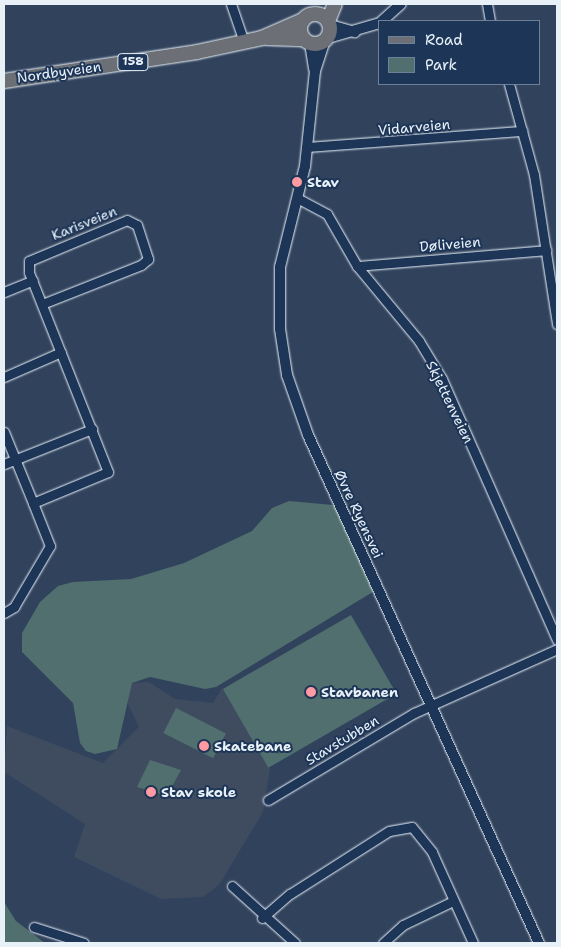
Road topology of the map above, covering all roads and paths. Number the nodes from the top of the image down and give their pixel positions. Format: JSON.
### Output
{"nodes":[{"id":1,"x":230,"y":4,"type":"edge"},
{"id":2,"x":335,"y":4,"type":"edge"},
{"id":3,"x":402,"y":4,"type":"edge"},
{"id":4,"x":487,"y":4,"type":"edge"},
{"id":5,"x":313,"y":12,"type":"edge"},
{"id":6,"x":383,"y":20,"type":"edge"},
{"id":7,"x":490,"y":20,"type":"edge"},
{"id":8,"x":378,"y":23,"type":"edge"},
{"id":9,"x":328,"y":31,"type":"junction"},
{"id":10,"x":262,"y":38,"type":"junction"},
{"id":11,"x":307,"y":41,"type":"junction"},
{"id":12,"x":244,"y":42,"type":"junction"},
{"id":13,"x":315,"y":71,"type":"junction"},
{"id":14,"x":4,"y":81,"type":"edge"},
{"id":15,"x":509,"y":85,"type":"edge"},
{"id":16,"x":522,"y":131,"type":"junction"},
{"id":17,"x":308,"y":147,"type":"junction"},
{"id":18,"x":297,"y":198,"type":"junction"},
{"id":19,"x":546,"y":250,"type":"junction"},
{"id":20,"x":357,"y":266,"type":"junction"},
{"id":21,"x":32,"y":280,"type":"junction"},
{"id":22,"x":4,"y":292,"type":"edge"},
{"id":23,"x":42,"y":304,"type":"junction"},
{"id":24,"x":557,"y":324,"type":"edge"},
{"id":25,"x":61,"y":352,"type":"junction"},
{"id":26,"x":4,"y":377,"type":"edge"},
{"id":27,"x":92,"y":429,"type":"junction"},
{"id":28,"x":4,"y":432,"type":"edge"},
{"id":29,"x":15,"y":460,"type":"junction"},
{"id":30,"x":4,"y":464,"type":"edge"},
{"id":31,"x":33,"y":503,"type":"junction"},
{"id":32,"x":4,"y":613,"type":"edge"},
{"id":33,"x":557,"y":640,"type":"edge"},
{"id":34,"x":557,"y":649,"type":"edge"},
{"id":35,"x":431,"y":706,"type":"junction"},
{"id":36,"x":268,"y":800,"type":"dead end"},
{"id":37,"x":232,"y":886,"type":"dead end"},
{"id":38,"x":453,"y":901,"type":"junction"},
{"id":39,"x":262,"y":918,"type":"junction"},
{"id":40,"x":34,"y":927,"type":"dead end"},
{"id":41,"x":84,"y":943,"type":"edge"},
{"id":42,"x":296,"y":943,"type":"edge"},
{"id":43,"x":383,"y":943,"type":"edge"},
{"id":44,"x":473,"y":943,"type":"edge"},
{"id":45,"x":540,"y":943,"type":"edge"}],
"edges":[{"from":1,"to":12,"type":"street"},
{"from":2,"to":9,"type":"main road"},
{"from":3,"to":6,"type":"street"},
{"from":4,"to":7,"type":"street"},
{"from":5,"to":9,"type":"main road"},
{"from":5,"to":10,"type":"main road","name":"Nordbyveien","number":"158"},
{"from":5,"to":11,"type":"main road"},
{"from":8,"to":9,"type":"street"},
{"from":9,"to":11,"type":"main road","number":"158"},
{"from":9,"to":13,"type":"street","name":"Øvre Ryensvei"},
{"from":10,"to":11,"type":"main road","name":"Nordbyveien","number":"158"},
{"from":10,"to":12,"type":"main road","name":"Nordbyveien","number":"158"},
{"from":11,"to":13,"type":"street","name":"Øvre Ryensvei"},
{"from":12,"to":14,"type":"main road","name":"Nordbyveien","number":"158"},
{"from":13,"to":17,"type":"street","name":"Øvre Ryensvei"},
{"from":15,"to":16,"type":"street"},
{"from":16,"to":17,"type":"street","name":"Vidarveien"},
{"from":16,"to":19,"type":"street"},
{"from":17,"to":18,"type":"street","name":"Øvre Ryensvei"},
{"from":18,"to":20,"type":"street","name":"Skjettenveien"},
{"from":18,"to":35,"type":"street","name":"Øvre Ryensvei"},
{"from":19,"to":20,"type":"street","name":"Døliveien"},
{"from":19,"to":24,"type":"street"},
{"from":20,"to":33,"type":"street","name":"Skjettenveien"},
{"from":21,"to":22,"type":"street"},
{"from":21,"to":23,"type":"street","name":"Karisveien"},
{"from":21,"to":23,"type":"street","name":"Karisveien"},
{"from":23,"to":25,"type":"street","name":"Karisveien"},
{"from":25,"to":26,"type":"street"},
{"from":25,"to":27,"type":"street","name":"Karisveien"},
{"from":27,"to":29,"type":"street"},
{"from":27,"to":31,"type":"street","name":"Karisveien"},
{"from":28,"to":29,"type":"street"},
{"from":29,"to":30,"type":"street"},
{"from":29,"to":31,"type":"street"},
{"from":31,"to":32,"type":"street"},
{"from":34,"to":35,"type":"street","name":"Stavstubben"},
{"from":35,"to":36,"type":"street","name":"Stavstubben"},
{"from":35,"to":45,"type":"street","name":"Øvre Ryensvei"},
{"from":37,"to":39,"type":"street"},
{"from":38,"to":39,"type":"street"},
{"from":38,"to":43,"type":"street"},
{"from":38,"to":44,"type":"street"},
{"from":39,"to":42,"type":"street"},
{"from":40,"to":41,"type":"street"}]}
